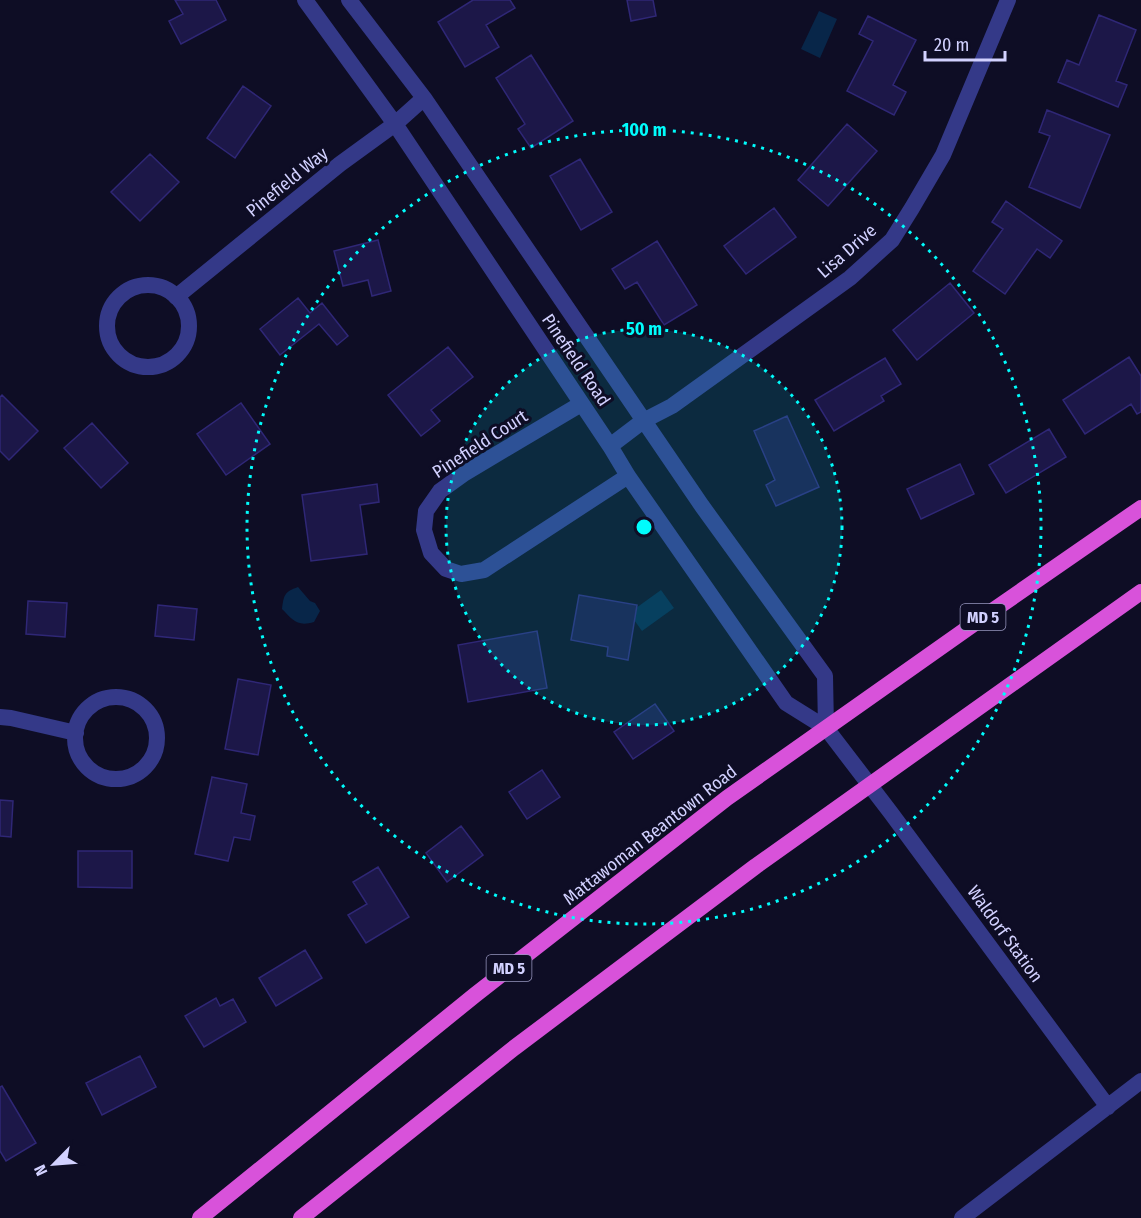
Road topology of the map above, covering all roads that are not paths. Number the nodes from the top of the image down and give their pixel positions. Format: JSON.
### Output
{"nodes":[{"id":1,"x":305,"y":0,"type":"edge"},
{"id":2,"x":349,"y":0,"type":"edge"},
{"id":3,"x":1008,"y":0,"type":"edge"},
{"id":4,"x":424,"y":98,"type":"junction"},
{"id":5,"x":395,"y":124,"type":"junction"},
{"id":6,"x":176,"y":297,"type":"junction"},
{"id":7,"x":581,"y":404,"type":"junction"},
{"id":8,"x":644,"y":421,"type":"junction"},
{"id":9,"x":610,"y":446,"type":"junction"},
{"id":10,"x":628,"y":476,"type":"junction"},
{"id":11,"x":1141,"y":508,"type":"edge"},
{"id":12,"x":1141,"y":592,"type":"edge"},
{"id":13,"x":0,"y":717,"type":"edge"},
{"id":14,"x":826,"y":728,"type":"junction"},
{"id":15,"x":76,"y":733,"type":"junction"},
{"id":16,"x":870,"y":785,"type":"junction"},
{"id":17,"x":1141,"y":1082,"type":"edge"},
{"id":18,"x":1108,"y":1107,"type":"junction"},
{"id":19,"x":200,"y":1218,"type":"edge"},
{"id":20,"x":301,"y":1218,"type":"edge"},
{"id":21,"x":962,"y":1218,"type":"edge"}],
"edges":[{"from":1,"to":5,"type":"street","name":"Pinefield Road"},
{"from":2,"to":4,"type":"street","name":"Pinefield Road"},
{"from":3,"to":8,"type":"street","name":"Lisa Drive"},
{"from":4,"to":5,"type":"street","name":"Pinefield Way"},
{"from":4,"to":8,"type":"street","name":"Pinefield Road"},
{"from":5,"to":6,"type":"street","name":"Pinefield Way"},
{"from":5,"to":7,"type":"street","name":"Pinefield Road"},
{"from":6,"to":6,"type":"street"},
{"from":7,"to":9,"type":"street","name":"Pinefield Road"},
{"from":7,"to":10,"type":"street","name":"Pinefield Court"},
{"from":8,"to":9,"type":"street","name":"Lisa Drive"},
{"from":8,"to":14,"type":"street","name":"Pinefield Road"},
{"from":9,"to":10,"type":"street","name":"Pinefield Road"},
{"from":10,"to":14,"type":"street","name":"Pinefield Road"},
{"from":11,"to":14,"type":"highway","name":"Mattawoman Beantown Road","number":"MD 5"},
{"from":12,"to":16,"type":"highway"},
{"from":13,"to":15,"type":"street"},
{"from":14,"to":16,"type":"street","name":"Pinefield Road"},
{"from":14,"to":19,"type":"highway","name":"Mattawoman Beantown Road","number":"MD 5"},
{"from":15,"to":15,"type":"street"},
{"from":16,"to":18,"type":"street","name":"Waldorf Station"},
{"from":16,"to":20,"type":"highway"},
{"from":17,"to":18,"type":"street"},
{"from":18,"to":21,"type":"street"}]}
